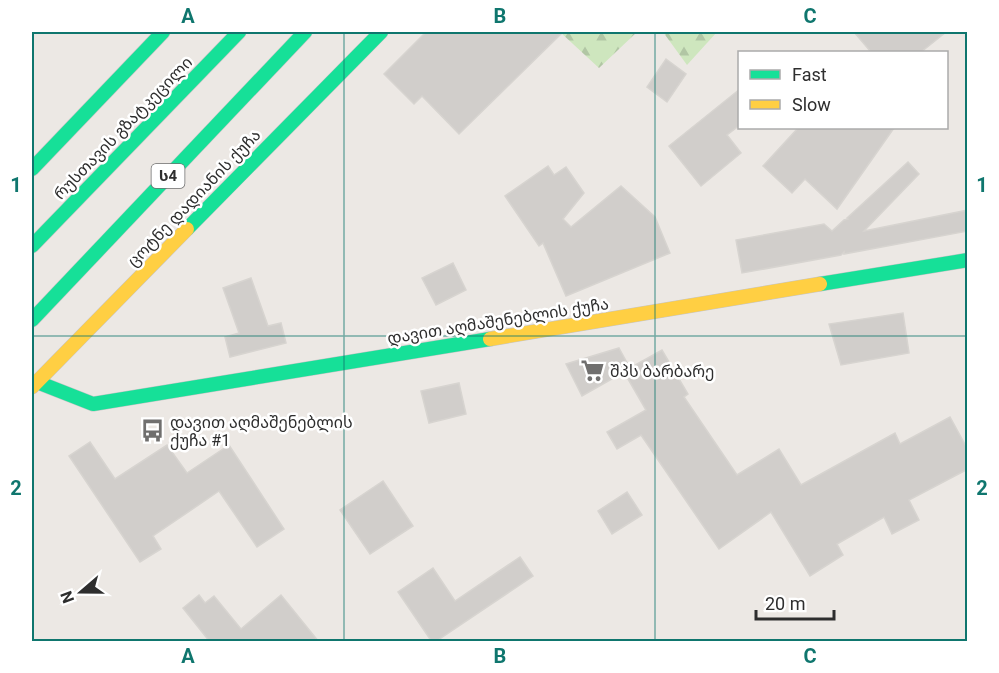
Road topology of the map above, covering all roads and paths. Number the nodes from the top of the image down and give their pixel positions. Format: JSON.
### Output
{"nodes":[{"id":1,"x":163,"y":32,"type":"edge"},
{"id":2,"x":238,"y":32,"type":"edge"},
{"id":3,"x":305,"y":32,"type":"edge"},
{"id":4,"x":381,"y":32,"type":"edge"},
{"id":5,"x":32,"y":170,"type":"edge"},
{"id":6,"x":32,"y":246,"type":"edge"},
{"id":7,"x":968,"y":260,"type":"edge"},
{"id":8,"x":32,"y":320,"type":"edge"},
{"id":9,"x":34,"y":385,"type":"edge"}],
"edges":[{"from":1,"to":5,"type":"main road"},
{"from":2,"to":6,"type":"main road","name":"რუსთავის გზატკეცილი"},
{"from":3,"to":8,"type":"main road","number":"ს4"},
{"from":4,"to":9,"type":"main road","name":"ცოტნე დადიანის ქუჩა"},
{"from":7,"to":9,"type":"main road","name":"დავით აღმაშენებლის ქუჩა"}]}
